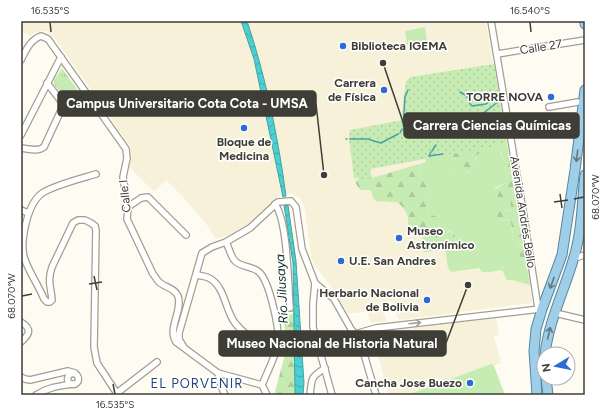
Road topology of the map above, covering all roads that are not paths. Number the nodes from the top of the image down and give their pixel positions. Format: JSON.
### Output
{"nodes":[{"id":1,"x":491,"y":21,"type":"edge"},
{"id":2,"x":585,"y":21,"type":"edge"},
{"id":3,"x":585,"y":24,"type":"edge"},
{"id":4,"x":585,"y":40,"type":"edge"},
{"id":5,"x":497,"y":54,"type":"junction"},
{"id":6,"x":61,"y":57,"type":"junction"},
{"id":7,"x":21,"y":60,"type":"edge"},
{"id":8,"x":47,"y":83,"type":"junction"},
{"id":9,"x":585,"y":90,"type":"edge"},
{"id":10,"x":578,"y":102,"type":"dead end"},
{"id":11,"x":63,"y":106,"type":"junction"},
{"id":12,"x":96,"y":106,"type":"junction"},
{"id":13,"x":549,"y":106,"type":"dead end"},
{"id":14,"x":21,"y":135,"type":"edge"},
{"id":15,"x":21,"y":148,"type":"edge"},
{"id":16,"x":96,"y":174,"type":"dead end"},
{"id":17,"x":585,"y":175,"type":"edge"},
{"id":18,"x":275,"y":204,"type":"junction"},
{"id":19,"x":128,"y":207,"type":"junction"},
{"id":20,"x":21,"y":210,"type":"edge"},
{"id":21,"x":28,"y":213,"type":"junction"},
{"id":22,"x":186,"y":235,"type":"dead end"},
{"id":23,"x":226,"y":242,"type":"junction"},
{"id":24,"x":562,"y":255,"type":"junction"},
{"id":25,"x":585,"y":255,"type":"edge"},
{"id":26,"x":574,"y":258,"type":"junction"},
{"id":27,"x":197,"y":275,"type":"junction"},
{"id":28,"x":315,"y":283,"type":"junction"},
{"id":29,"x":290,"y":308,"type":"dead end"},
{"id":30,"x":540,"y":309,"type":"junction"},
{"id":31,"x":555,"y":313,"type":"junction"},
{"id":32,"x":585,"y":320,"type":"edge"},
{"id":33,"x":21,"y":322,"type":"edge"},
{"id":34,"x":355,"y":334,"type":"junction"},
{"id":35,"x":21,"y":342,"type":"edge"},
{"id":36,"x":183,"y":346,"type":"junction"},
{"id":37,"x":546,"y":346,"type":"edge"},
{"id":38,"x":275,"y":353,"type":"junction"},
{"id":39,"x":157,"y":362,"type":"dead end"},
{"id":40,"x":325,"y":368,"type":"junction"},
{"id":41,"x":61,"y":373,"type":"junction"},
{"id":42,"x":75,"y":373,"type":"junction"},
{"id":43,"x":218,"y":373,"type":"junction"},
{"id":44,"x":21,"y":377,"type":"edge"},
{"id":45,"x":66,"y":382,"type":"junction"},
{"id":46,"x":262,"y":385,"type":"junction"},
{"id":47,"x":118,"y":394,"type":"edge"},
{"id":48,"x":36,"y":395,"type":"edge"},
{"id":49,"x":225,"y":395,"type":"edge"},
{"id":50,"x":267,"y":395,"type":"edge"},
{"id":51,"x":310,"y":395,"type":"edge"},
{"id":52,"x":332,"y":395,"type":"edge"},
{"id":53,"x":376,"y":395,"type":"edge"},
{"id":54,"x":537,"y":395,"type":"edge"}],
"edges":[{"from":1,"to":5,"type":"street","name":"Avenida Andrés Bello"},
{"from":2,"to":3,"type":"main road"},
{"from":4,"to":5,"type":"street","name":"Calle 27"},
{"from":5,"to":30,"type":"street","name":"Avenida Andrés Bello"},
{"from":6,"to":7,"type":"street","name":"Calle I"},
{"from":6,"to":8,"type":"street"},
{"from":6,"to":12,"type":"street","name":"Calle I"},
{"from":8,"to":11,"type":"street"},
{"from":8,"to":14,"type":"street"},
{"from":9,"to":24,"type":"main road","one_way":true},
{"from":10,"to":13,"type":"street"},
{"from":11,"to":12,"type":"street"},
{"from":11,"to":15,"type":"street"},
{"from":12,"to":19,"type":"street","name":"Calle I"},
{"from":16,"to":21,"type":"street"},
{"from":17,"to":26,"type":"main road"},
{"from":18,"to":23,"type":"street"},
{"from":18,"to":28,"type":"street"},
{"from":18,"to":29,"type":"street"},
{"from":19,"to":22,"type":"street"},
{"from":19,"to":36,"type":"street","name":"Calle I"},
{"from":20,"to":21,"type":"street"},
{"from":21,"to":47,"type":"street"},
{"from":23,"to":27,"type":"street"},
{"from":23,"to":38,"type":"street"},
{"from":24,"to":26,"type":"main road"},
{"from":24,"to":30,"type":"main road","one_way":true},
{"from":25,"to":26,"type":"street"},
{"from":26,"to":31,"type":"main road"},
{"from":27,"to":36,"type":"street"},
{"from":27,"to":38,"type":"street"},
{"from":28,"to":34,"type":"street"},
{"from":28,"to":40,"type":"street"},
{"from":30,"to":31,"type":"main road"},
{"from":34,"to":30,"type":"street","one_way":true},
{"from":30,"to":54,"type":"main road"},
{"from":31,"to":32,"type":"street"},
{"from":37,"to":31,"type":"main road","one_way":true},
{"from":33,"to":35,"type":"street"},
{"from":34,"to":53,"type":"street"},
{"from":36,"to":43,"type":"street"},
{"from":38,"to":46,"type":"street"},
{"from":39,"to":47,"type":"street"},
{"from":40,"to":51,"type":"street"},
{"from":40,"to":52,"type":"street"},
{"from":41,"to":42,"type":"street"},
{"from":41,"to":44,"type":"street"},
{"from":41,"to":45,"type":"street"},
{"from":42,"to":45,"type":"street"},
{"from":42,"to":45,"type":"street"},
{"from":43,"to":46,"type":"street"},
{"from":43,"to":49,"type":"street"},
{"from":45,"to":48,"type":"street"},
{"from":46,"to":50,"type":"street"}]}
